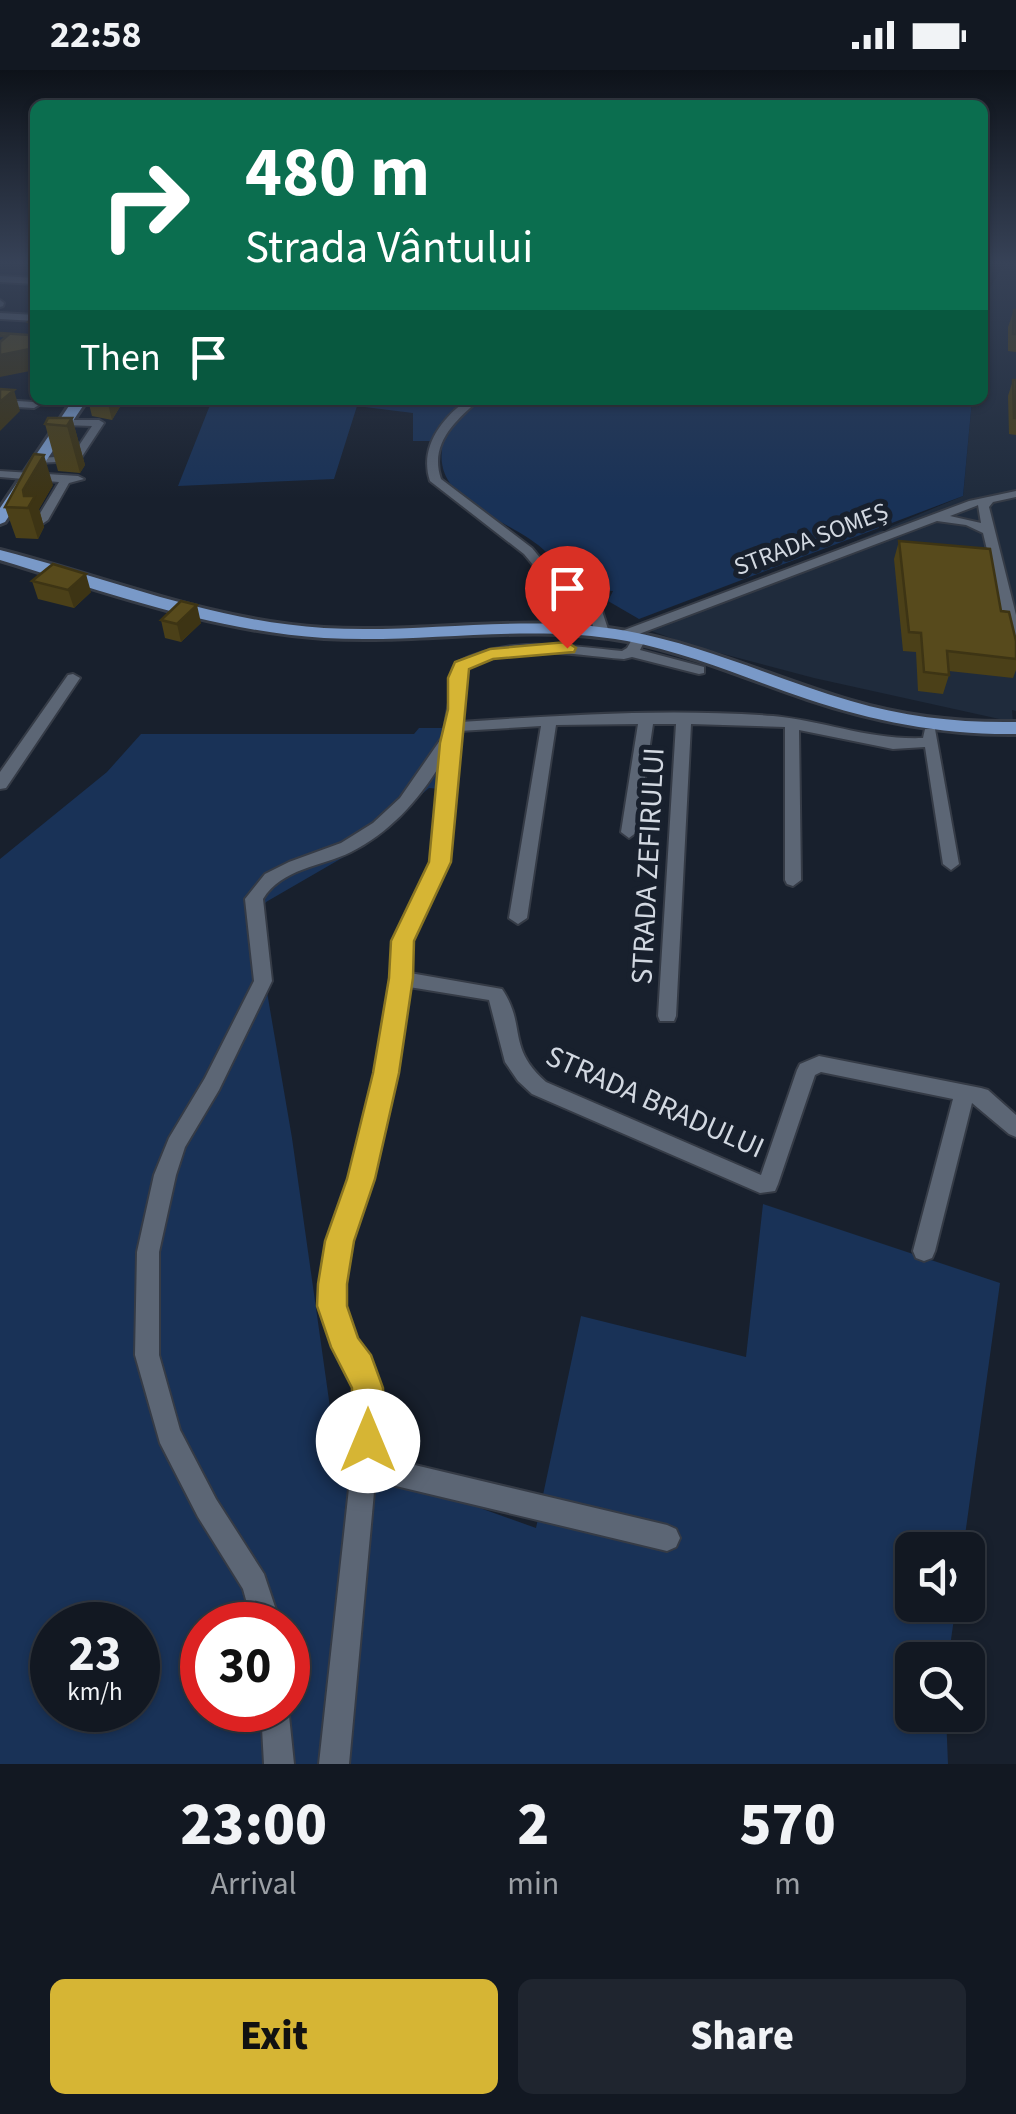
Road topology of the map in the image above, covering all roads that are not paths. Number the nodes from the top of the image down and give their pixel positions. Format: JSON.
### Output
{"nodes":[{"id":1,"x":0,"y":403,"type":"edge"},
{"id":2,"x":30,"y":405,"type":"edge"},
{"id":3,"x":80,"y":405,"type":"edge"},
{"id":4,"x":468,"y":405,"type":"edge"},
{"id":5,"x":64,"y":422,"type":"junction"},
{"id":6,"x":39,"y":461,"type":"junction"},
{"id":7,"x":0,"y":474,"type":"edge"},
{"id":8,"x":29,"y":476,"type":"junction"},
{"id":9,"x":78,"y":479,"type":"dead end"},
{"id":10,"x":64,"y":484,"type":"dead end"},
{"id":11,"x":1016,"y":494,"type":"edge"},
{"id":12,"x":990,"y":498,"type":"junction"},
{"id":13,"x":0,"y":518,"type":"edge"},
{"id":14,"x":930,"y":518,"type":"junction"},
{"id":15,"x":42,"y":520,"type":"dead end"},
{"id":16,"x":990,"y":532,"type":"junction"},
{"id":17,"x":0,"y":554,"type":"edge"},
{"id":18,"x":602,"y":632,"type":"junction"},
{"id":19,"x":631,"y":642,"type":"junction"},
{"id":20,"x":1016,"y":642,"type":"edge"},
{"id":21,"x":700,"y":670,"type":"dead end"},
{"id":22,"x":73,"y":678,"type":"dead end"},
{"id":23,"x":646,"y":718,"type":"junction"},
{"id":24,"x":684,"y":720,"type":"junction"},
{"id":25,"x":548,"y":721,"type":"junction"},
{"id":26,"x":792,"y":724,"type":"junction"},
{"id":27,"x":1016,"y":728,"type":"edge"},
{"id":28,"x":453,"y":731,"type":"junction"},
{"id":29,"x":930,"y":732,"type":"junction"},
{"id":30,"x":0,"y":784,"type":"edge"},
{"id":31,"x":629,"y":832,"type":"dead end"},
{"id":32,"x":950,"y":864,"type":"dead end"},
{"id":33,"x":793,"y":880,"type":"dead end"},
{"id":34,"x":518,"y":918,"type":"dead end"},
{"id":35,"x":401,"y":978,"type":"junction"},
{"id":36,"x":667,"y":1016,"type":"dead end"},
{"id":37,"x":965,"y":1092,"type":"junction"},
{"id":38,"x":1016,"y":1128,"type":"edge"},
{"id":39,"x":924,"y":1251,"type":"dead end"},
{"id":40,"x":366,"y":1466,"type":"junction"},
{"id":41,"x":667,"y":1538,"type":"dead end"},
{"id":42,"x":260,"y":1602,"type":"edge"},
{"id":43,"x":277,"y":1732,"type":"edge"},
{"id":44,"x":279,"y":1764,"type":"edge"},
{"id":45,"x":334,"y":1764,"type":"edge"}],
"edges":[{"from":1,"to":2,"type":"street"},
{"from":3,"to":5,"type":"main road"},
{"from":4,"to":18,"type":"street"},
{"from":5,"to":6,"type":"main road"},
{"from":5,"to":6,"type":"street"},
{"from":6,"to":8,"type":"main road"},
{"from":7,"to":8,"type":"street"},
{"from":8,"to":9,"type":"street"},
{"from":8,"to":13,"type":"main road"},
{"from":10,"to":15,"type":"street"},
{"from":11,"to":12,"type":"street","name":"STRADA SOMEȘ"},
{"from":12,"to":14,"type":"street","name":"STRADA SOMEȘ"},
{"from":12,"to":16,"type":"street"},
{"from":14,"to":16,"type":"street"},
{"from":14,"to":19,"type":"street","name":"STRADA SOMEȘ"},
{"from":16,"to":20,"type":"street"},
{"from":17,"to":18,"type":"main road"},
{"from":18,"to":19,"type":"main road"},
{"from":19,"to":21,"type":"street"},
{"from":19,"to":28,"type":"street"},
{"from":19,"to":29,"type":"main road"},
{"from":22,"to":30,"type":"street"},
{"from":23,"to":24,"type":"street"},
{"from":23,"to":25,"type":"street"},
{"from":23,"to":31,"type":"street"},
{"from":24,"to":26,"type":"street"},
{"from":24,"to":36,"type":"street","name":"STRADA ZEFIRULUI"},
{"from":25,"to":28,"type":"street"},
{"from":25,"to":34,"type":"street"},
{"from":26,"to":29,"type":"street"},
{"from":26,"to":33,"type":"street"},
{"from":27,"to":29,"type":"main road"},
{"from":28,"to":35,"type":"street"},
{"from":28,"to":42,"type":"street"},
{"from":29,"to":32,"type":"street"},
{"from":35,"to":37,"type":"street","name":"STRADA BRADULUI"},
{"from":35,"to":40,"type":"street"},
{"from":37,"to":38,"type":"street"},
{"from":37,"to":39,"type":"street"},
{"from":40,"to":41,"type":"street"},
{"from":40,"to":45,"type":"street"},
{"from":43,"to":44,"type":"street"}]}
